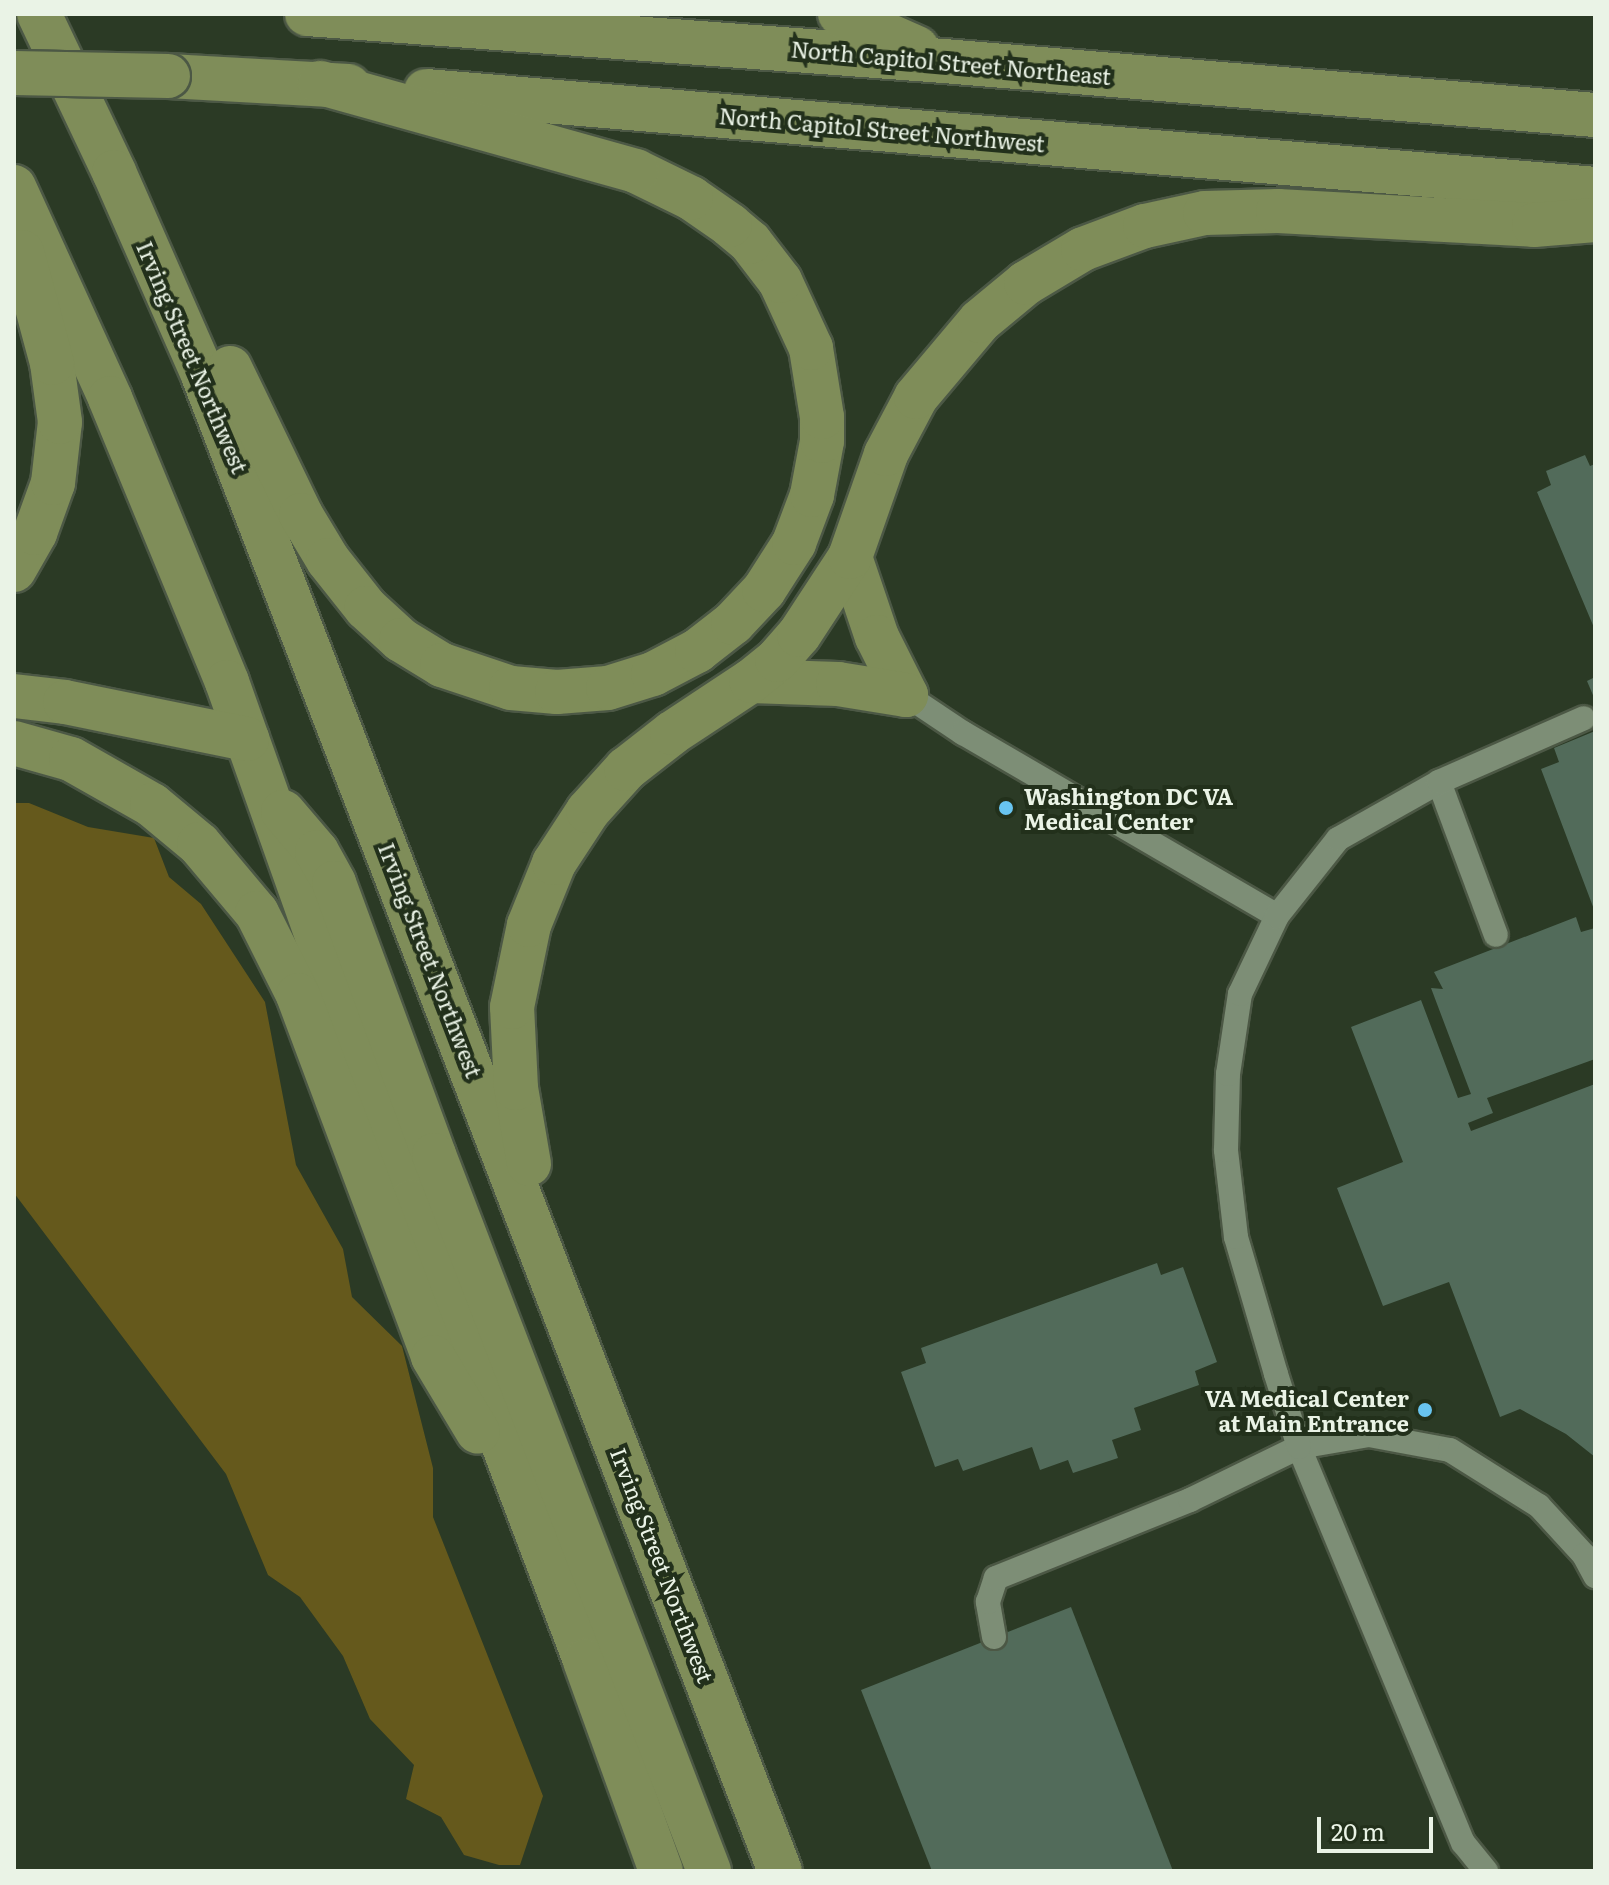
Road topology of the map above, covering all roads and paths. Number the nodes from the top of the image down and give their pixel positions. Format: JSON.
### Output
{"nodes":[{"id":1,"x":39,"y":14,"type":"edge"},
{"id":2,"x":307,"y":14,"type":"edge"},
{"id":3,"x":840,"y":14,"type":"edge"},
{"id":4,"x":944,"y":61,"type":"junction"},
{"id":5,"x":14,"y":73,"type":"edge"},
{"id":6,"x":320,"y":83,"type":"junction"},
{"id":7,"x":1595,"y":115,"type":"edge"},
{"id":8,"x":114,"y":172,"type":"junction"},
{"id":9,"x":14,"y":187,"type":"edge"},
{"id":10,"x":1595,"y":189,"type":"edge"},
{"id":11,"x":1595,"y":220,"type":"edge"},
{"id":12,"x":14,"y":223,"type":"edge"},
{"id":13,"x":850,"y":557,"type":"junction"},
{"id":14,"x":14,"y":570,"type":"edge"},
{"id":15,"x":751,"y":681,"type":"junction"},
{"id":16,"x":906,"y":695,"type":"junction"},
{"id":17,"x":14,"y":696,"type":"edge"},
{"id":18,"x":1584,"y":718,"type":"dead end"},
{"id":19,"x":247,"y":739,"type":"junction"},
{"id":20,"x":14,"y":743,"type":"edge"},
{"id":21,"x":1439,"y":782,"type":"junction"},
{"id":22,"x":266,"y":793,"type":"junction"},
{"id":23,"x":1277,"y":916,"type":"junction"},
{"id":24,"x":1496,"y":935,"type":"dead end"},
{"id":25,"x":546,"y":1261,"type":"junction"},
{"id":26,"x":1299,"y":1447,"type":"junction"},
{"id":27,"x":511,"y":1471,"type":"junction"},
{"id":28,"x":1595,"y":1576,"type":"edge"},
{"id":29,"x":994,"y":1637,"type":"dead end"},
{"id":30,"x":661,"y":1871,"type":"edge"},
{"id":31,"x":709,"y":1871,"type":"edge"},
{"id":32,"x":780,"y":1871,"type":"edge"},
{"id":33,"x":1486,"y":1871,"type":"edge"}],
"edges":[{"from":1,"to":8,"type":"main road","name":"Irving Street Northwest"},
{"from":2,"to":4,"type":"main road","name":"North Capitol Street Northeast"},
{"from":3,"to":4,"type":"main road"},
{"from":4,"to":7,"type":"main road","name":"North Capitol Street Northeast"},
{"from":5,"to":6,"type":"main road","name":"North Capitol Street Northwest","bridge":true},
{"from":6,"to":8,"type":"main road"},
{"from":6,"to":10,"type":"main road","name":"North Capitol Street Northwest"},
{"from":8,"to":25,"type":"main road","name":"Irving Street Northwest"},
{"from":9,"to":19,"type":"main road"},
{"from":11,"to":13,"type":"main road"},
{"from":12,"to":14,"type":"main road"},
{"from":13,"to":15,"type":"main road"},
{"from":13,"to":16,"type":"main road"},
{"from":15,"to":16,"type":"main road"},
{"from":15,"to":25,"type":"main road"},
{"from":16,"to":23,"type":"lane"},
{"from":17,"to":19,"type":"main road"},
{"from":18,"to":21,"type":"lane"},
{"from":19,"to":22,"type":"main road"},
{"from":20,"to":27,"type":"main road"},
{"from":21,"to":23,"type":"lane"},
{"from":21,"to":24,"type":"lane"},
{"from":22,"to":27,"type":"main road"},
{"from":22,"to":31,"type":"main road"},
{"from":23,"to":26,"type":"lane"},
{"from":25,"to":32,"type":"main road","name":"Irving Street Northwest"},
{"from":26,"to":28,"type":"lane"},
{"from":26,"to":29,"type":"lane"},
{"from":26,"to":33,"type":"lane"},
{"from":27,"to":30,"type":"main road"}]}
